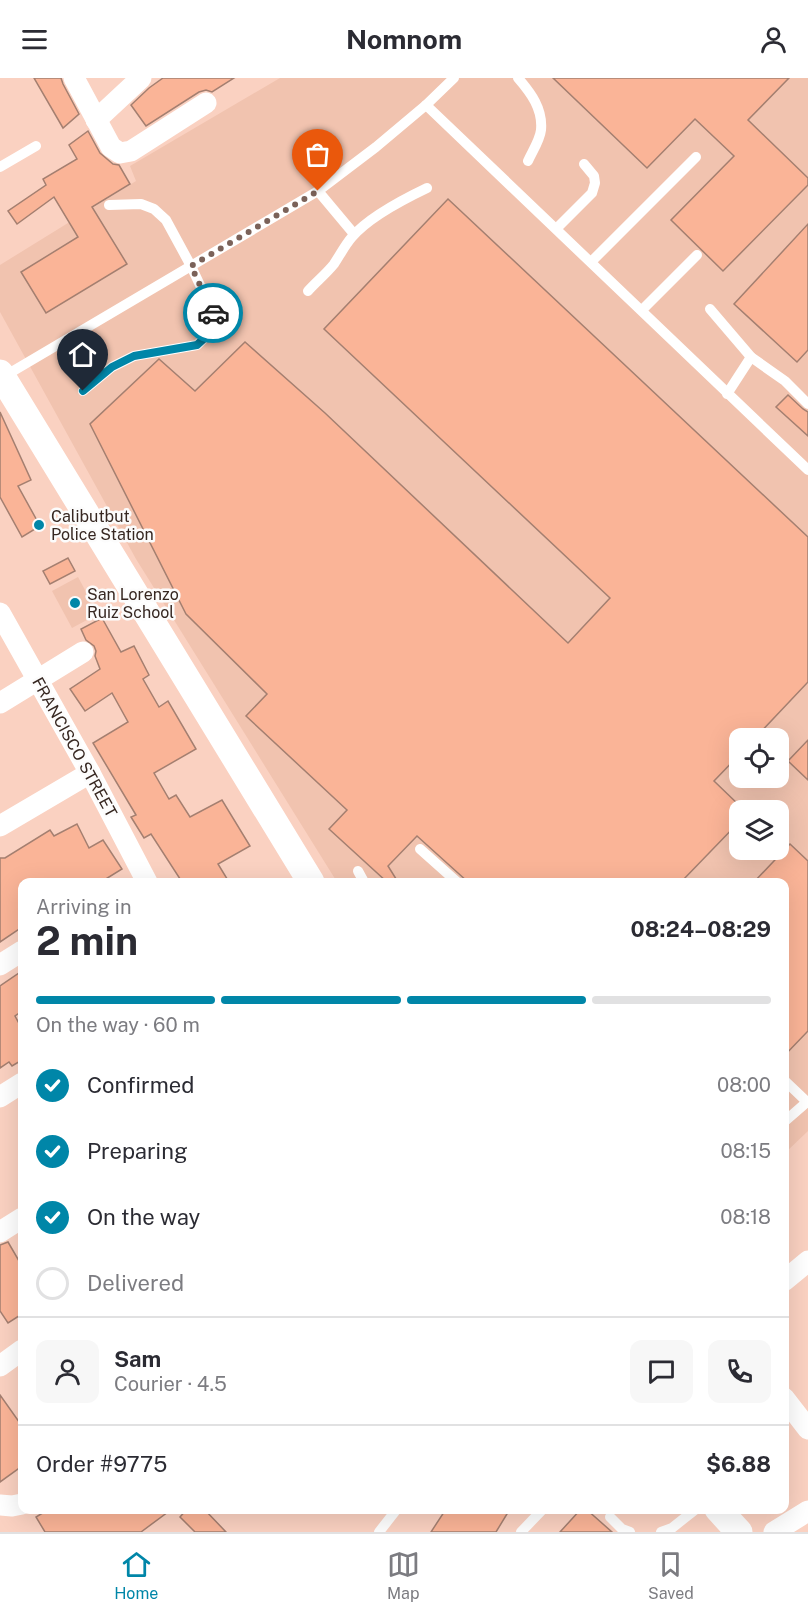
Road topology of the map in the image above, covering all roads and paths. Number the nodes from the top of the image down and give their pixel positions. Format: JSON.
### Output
{"nodes":[{"id":1,"x":74,"y":78,"type":"edge"},
{"id":2,"x":141,"y":78,"type":"edge"},
{"id":3,"x":454,"y":78,"type":"edge"},
{"id":4,"x":518,"y":78,"type":"edge"},
{"id":5,"x":206,"y":103,"type":"dead end"},
{"id":6,"x":426,"y":105,"type":"junction"},
{"id":7,"x":96,"y":120,"type":"junction"},
{"id":8,"x":36,"y":146,"type":"dead end"},
{"id":9,"x":696,"y":157,"type":"dead end"},
{"id":10,"x":528,"y":161,"type":"dead end"},
{"id":11,"x":584,"y":164,"type":"dead end"},
{"id":12,"x":0,"y":167,"type":"edge"},
{"id":13,"x":427,"y":188,"type":"dead end"},
{"id":14,"x":318,"y":191,"type":"junction"},
{"id":15,"x":109,"y":205,"type":"dead end"},
{"id":16,"x":556,"y":228,"type":"junction"},
{"id":17,"x":354,"y":234,"type":"junction"},
{"id":18,"x":697,"y":255,"type":"dead end"},
{"id":19,"x":591,"y":262,"type":"junction"},
{"id":20,"x":191,"y":266,"type":"junction"},
{"id":21,"x":308,"y":291,"type":"dead end"},
{"id":22,"x":710,"y":309,"type":"dead end"},
{"id":23,"x":642,"y":310,"type":"junction"},
{"id":24,"x":752,"y":357,"type":"junction"},
{"id":25,"x":1,"y":377,"type":"edge"},
{"id":26,"x":83,"y":391,"type":"dead end"},
{"id":27,"x":727,"y":394,"type":"junction"},
{"id":28,"x":808,"y":404,"type":"edge"},
{"id":29,"x":808,"y":470,"type":"edge"},
{"id":30,"x":0,"y":613,"type":"edge"},
{"id":31,"x":83,"y":652,"type":"dead end"},
{"id":32,"x":38,"y":680,"type":"junction"},
{"id":33,"x":0,"y":703,"type":"edge"},
{"id":34,"x":90,"y":773,"type":"junction"},
{"id":35,"x":0,"y":826,"type":"edge"},
{"id":36,"x":420,"y":849,"type":"dead end"},
{"id":37,"x":358,"y":871,"type":"dead end"},
{"id":38,"x":140,"y":878,"type":"edge"},
{"id":39,"x":309,"y":878,"type":"edge"},
{"id":40,"x":362,"y":878,"type":"edge"},
{"id":41,"x":453,"y":878,"type":"edge"},
{"id":42,"x":18,"y":954,"type":"edge"},
{"id":43,"x":0,"y":965,"type":"edge"},
{"id":44,"x":789,"y":1085,"type":"edge"},
{"id":45,"x":18,"y":1086,"type":"edge"},
{"id":46,"x":0,"y":1097,"type":"edge"},
{"id":47,"x":807,"y":1101,"type":"edge"},
{"id":48,"x":789,"y":1117,"type":"edge"},
{"id":49,"x":18,"y":1221,"type":"edge"},
{"id":50,"x":0,"y":1232,"type":"edge"},
{"id":51,"x":808,"y":1261,"type":"edge"},
{"id":52,"x":789,"y":1277,"type":"edge"},
{"id":53,"x":18,"y":1353,"type":"edge"},
{"id":54,"x":0,"y":1366,"type":"edge"},
{"id":55,"x":789,"y":1404,"type":"edge"},
{"id":56,"x":808,"y":1429,"type":"edge"},
{"id":57,"x":0,"y":1505,"type":"edge"},
{"id":58,"x":18,"y":1505,"type":"edge"},
{"id":59,"x":808,"y":1511,"type":"edge"},
{"id":60,"x":393,"y":1514,"type":"edge"},
{"id":61,"x":538,"y":1514,"type":"edge"},
{"id":62,"x":690,"y":1514,"type":"edge"},
{"id":63,"x":723,"y":1514,"type":"edge"},
{"id":64,"x":610,"y":1517,"type":"dead end"},
{"id":65,"x":379,"y":1532,"type":"edge"},
{"id":66,"x":521,"y":1532,"type":"edge"},
{"id":67,"x":630,"y":1532,"type":"edge"},
{"id":68,"x":661,"y":1532,"type":"edge"},
{"id":69,"x":739,"y":1532,"type":"edge"},
{"id":70,"x":774,"y":1532,"type":"edge"}],
"edges":[{"from":1,"to":7,"type":"street"},
{"from":2,"to":7,"type":"street"},
{"from":3,"to":6,"type":"lane"},
{"from":4,"to":10,"type":"lane"},
{"from":5,"to":7,"type":"street"},
{"from":6,"to":14,"type":"lane"},
{"from":6,"to":16,"type":"lane"},
{"from":8,"to":12,"type":"lane"},
{"from":9,"to":19,"type":"lane"},
{"from":11,"to":16,"type":"lane"},
{"from":13,"to":17,"type":"lane"},
{"from":14,"to":17,"type":"lane"},
{"from":14,"to":20,"type":"lane"},
{"from":15,"to":20,"type":"lane"},
{"from":16,"to":19,"type":"lane"},
{"from":17,"to":21,"type":"lane"},
{"from":18,"to":23,"type":"lane"},
{"from":19,"to":23,"type":"lane"},
{"from":20,"to":25,"type":"lane"},
{"from":20,"to":26,"type":"lane"},
{"from":22,"to":24,"type":"lane"},
{"from":23,"to":27,"type":"lane"},
{"from":24,"to":27,"type":"lane"},
{"from":24,"to":28,"type":"lane"},
{"from":25,"to":39,"type":"street"},
{"from":27,"to":29,"type":"lane"},
{"from":30,"to":32,"type":"street","name":"FRANCISCO STREET"},
{"from":31,"to":32,"type":"street"},
{"from":32,"to":33,"type":"street"},
{"from":32,"to":34,"type":"street","name":"FRANCISCO STREET"},
{"from":34,"to":35,"type":"street"},
{"from":34,"to":38,"type":"street","name":"FRANCISCO STREET"},
{"from":36,"to":41,"type":"lane"},
{"from":37,"to":40,"type":"lane"},
{"from":42,"to":43,"type":"street"},
{"from":44,"to":47,"type":"lane"},
{"from":45,"to":46,"type":"street"},
{"from":47,"to":48,"type":"lane"},
{"from":49,"to":50,"type":"street"},
{"from":51,"to":52,"type":"street"},
{"from":53,"to":54,"type":"street"},
{"from":55,"to":56,"type":"street"},
{"from":57,"to":58,"type":"street"},
{"from":59,"to":70,"type":"street"},
{"from":60,"to":65,"type":"lane"},
{"from":61,"to":66,"type":"lane"},
{"from":62,"to":68,"type":"lane"},
{"from":63,"to":69,"type":"street"},
{"from":64,"to":67,"type":"lane"}]}
